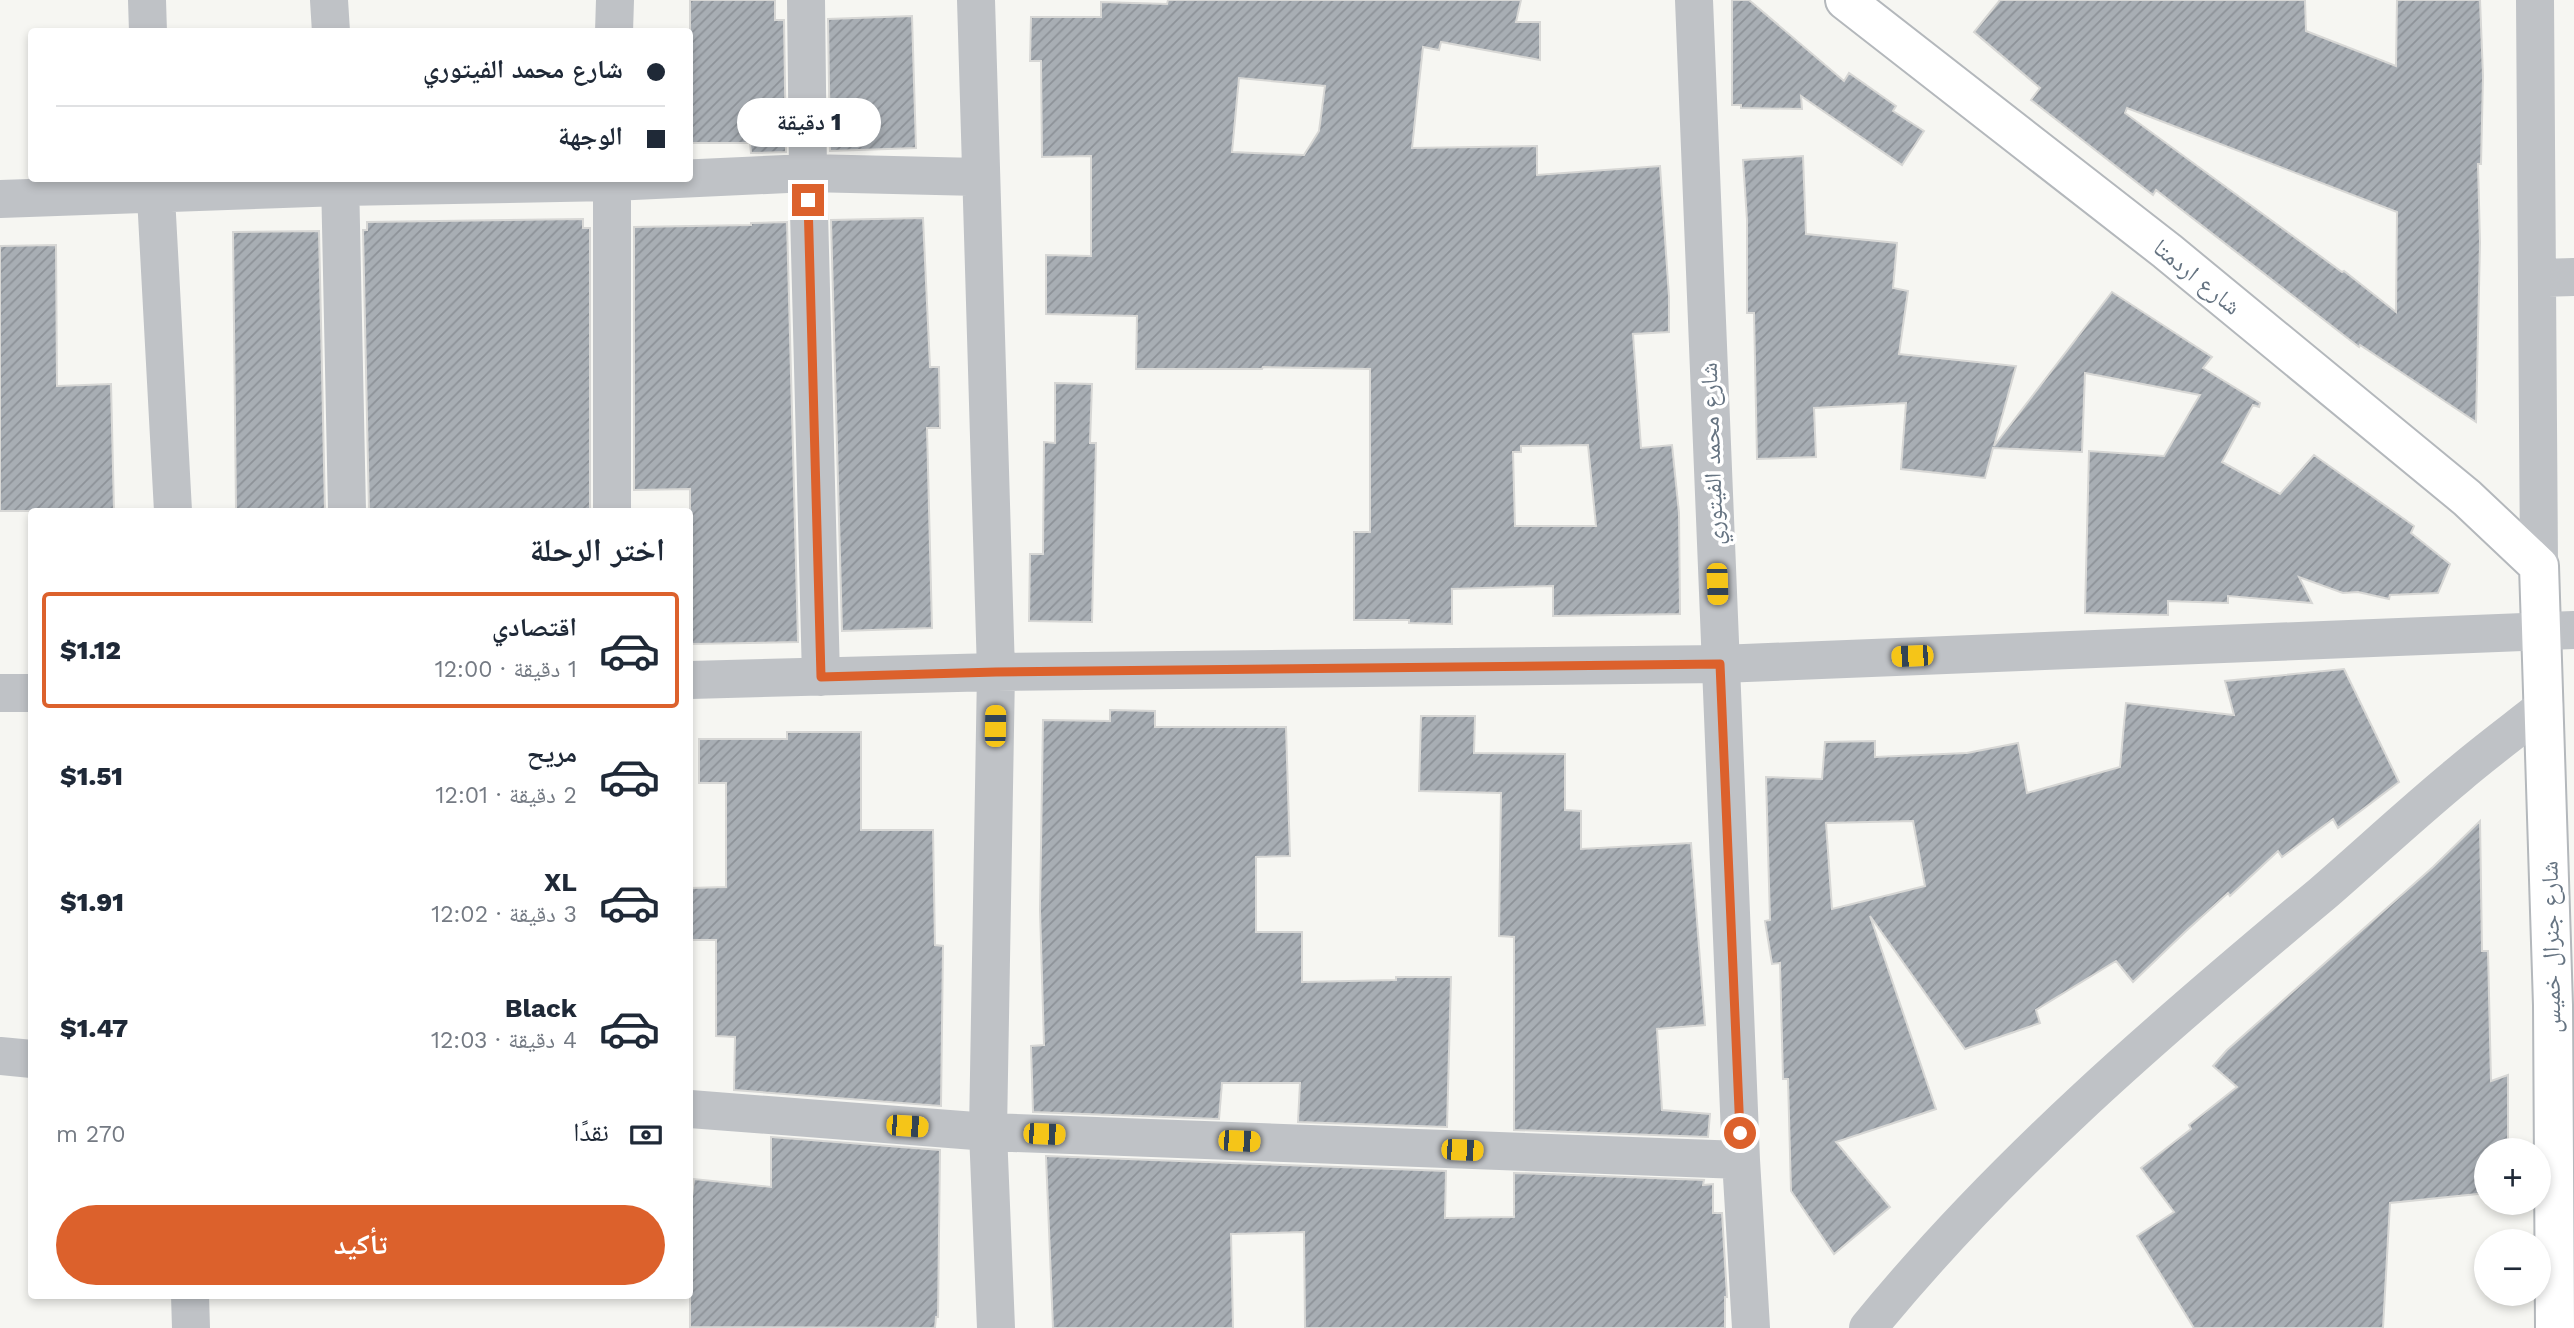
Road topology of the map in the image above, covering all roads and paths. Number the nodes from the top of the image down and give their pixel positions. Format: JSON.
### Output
{"nodes":[{"id":1,"x":147,"y":0,"type":"edge"},
{"id":2,"x":329,"y":0,"type":"edge"},
{"id":3,"x":615,"y":0,"type":"edge"},
{"id":4,"x":806,"y":0,"type":"edge"},
{"id":5,"x":976,"y":0,"type":"edge"},
{"id":6,"x":1695,"y":0,"type":"edge"},
{"id":7,"x":1845,"y":0,"type":"edge"},
{"id":8,"x":2535,"y":0,"type":"edge"},
{"id":9,"x":148,"y":28,"type":"edge"},
{"id":10,"x":331,"y":28,"type":"edge"},
{"id":11,"x":614,"y":28,"type":"edge"},
{"id":12,"x":808,"y":173,"type":"junction"},
{"id":13,"x":693,"y":177,"type":"edge"},
{"id":14,"x":979,"y":177,"type":"junction"},
{"id":15,"x":431,"y":182,"type":"edge"},
{"id":16,"x":612,"y":182,"type":"edge"},
{"id":17,"x":341,"y":183,"type":"edge"},
{"id":18,"x":155,"y":186,"type":"edge"},
{"id":19,"x":0,"y":200,"type":"edge"},
{"id":20,"x":2556,"y":277,"type":"edge"},
{"id":21,"x":173,"y":508,"type":"edge"},
{"id":22,"x":347,"y":508,"type":"edge"},
{"id":23,"x":612,"y":508,"type":"edge"},
{"id":24,"x":2539,"y":566,"type":"junction"},
{"id":25,"x":2558,"y":630,"type":"edge"},
{"id":26,"x":1720,"y":664,"type":"junction"},
{"id":27,"x":996,"y":672,"type":"junction"},
{"id":28,"x":821,"y":677,"type":"junction"},
{"id":29,"x":693,"y":680,"type":"edge"},
{"id":30,"x":0,"y":693,"type":"edge"},
{"id":31,"x":28,"y":693,"type":"edge"},
{"id":32,"x":2544,"y":707,"type":"junction"},
{"id":33,"x":2563,"y":1004,"type":"edge"},
{"id":34,"x":0,"y":1056,"type":"edge"},
{"id":35,"x":28,"y":1059,"type":"edge"},
{"id":36,"x":693,"y":1109,"type":"edge"},
{"id":37,"x":988,"y":1132,"type":"junction"},
{"id":38,"x":1741,"y":1160,"type":"junction"},
{"id":39,"x":190,"y":1299,"type":"edge"},
{"id":40,"x":191,"y":1328,"type":"edge"},
{"id":41,"x":996,"y":1328,"type":"edge"},
{"id":42,"x":1751,"y":1328,"type":"edge"},
{"id":43,"x":1868,"y":1328,"type":"edge"},
{"id":44,"x":2555,"y":1328,"type":"edge"}],
"edges":[{"from":1,"to":9,"type":"street"},
{"from":2,"to":10,"type":"street"},
{"from":3,"to":11,"type":"street"},
{"from":4,"to":12,"type":"street"},
{"from":5,"to":14,"type":"street"},
{"from":6,"to":26,"type":"street","name":"شارع محمد الفيتوري"},
{"from":7,"to":24,"type":"main road","name":"شارع اردمتا"},
{"from":8,"to":20,"type":"street"},
{"from":12,"to":13,"type":"street"},
{"from":12,"to":14,"type":"street"},
{"from":12,"to":28,"type":"street"},
{"from":14,"to":27,"type":"street"},
{"from":15,"to":17,"type":"street"},
{"from":16,"to":23,"type":"street"},
{"from":17,"to":18,"type":"street"},
{"from":17,"to":22,"type":"street"},
{"from":18,"to":19,"type":"street"},
{"from":18,"to":21,"type":"street"},
{"from":20,"to":24,"type":"street"},
{"from":24,"to":25,"type":"main road","name":"شارع جنرال خميس"},
{"from":25,"to":26,"type":"street"},
{"from":25,"to":32,"type":"main road","name":"شارع جنرال خميس"},
{"from":26,"to":27,"type":"street"},
{"from":26,"to":38,"type":"street","name":"شارع محمد الفيتوري"},
{"from":27,"to":28,"type":"street"},
{"from":27,"to":37,"type":"street"},
{"from":28,"to":29,"type":"street"},
{"from":30,"to":31,"type":"street"},
{"from":32,"to":33,"type":"main road","name":"شارع جنرال خميس"},
{"from":32,"to":43,"type":"street"},
{"from":33,"to":44,"type":"main road","name":"شارع جنرال خميس"},
{"from":34,"to":35,"type":"street"},
{"from":36,"to":37,"type":"street"},
{"from":37,"to":38,"type":"street"},
{"from":37,"to":41,"type":"street"},
{"from":38,"to":42,"type":"street","name":"شارع محمد الفيتوري"},
{"from":39,"to":40,"type":"street"}]}
